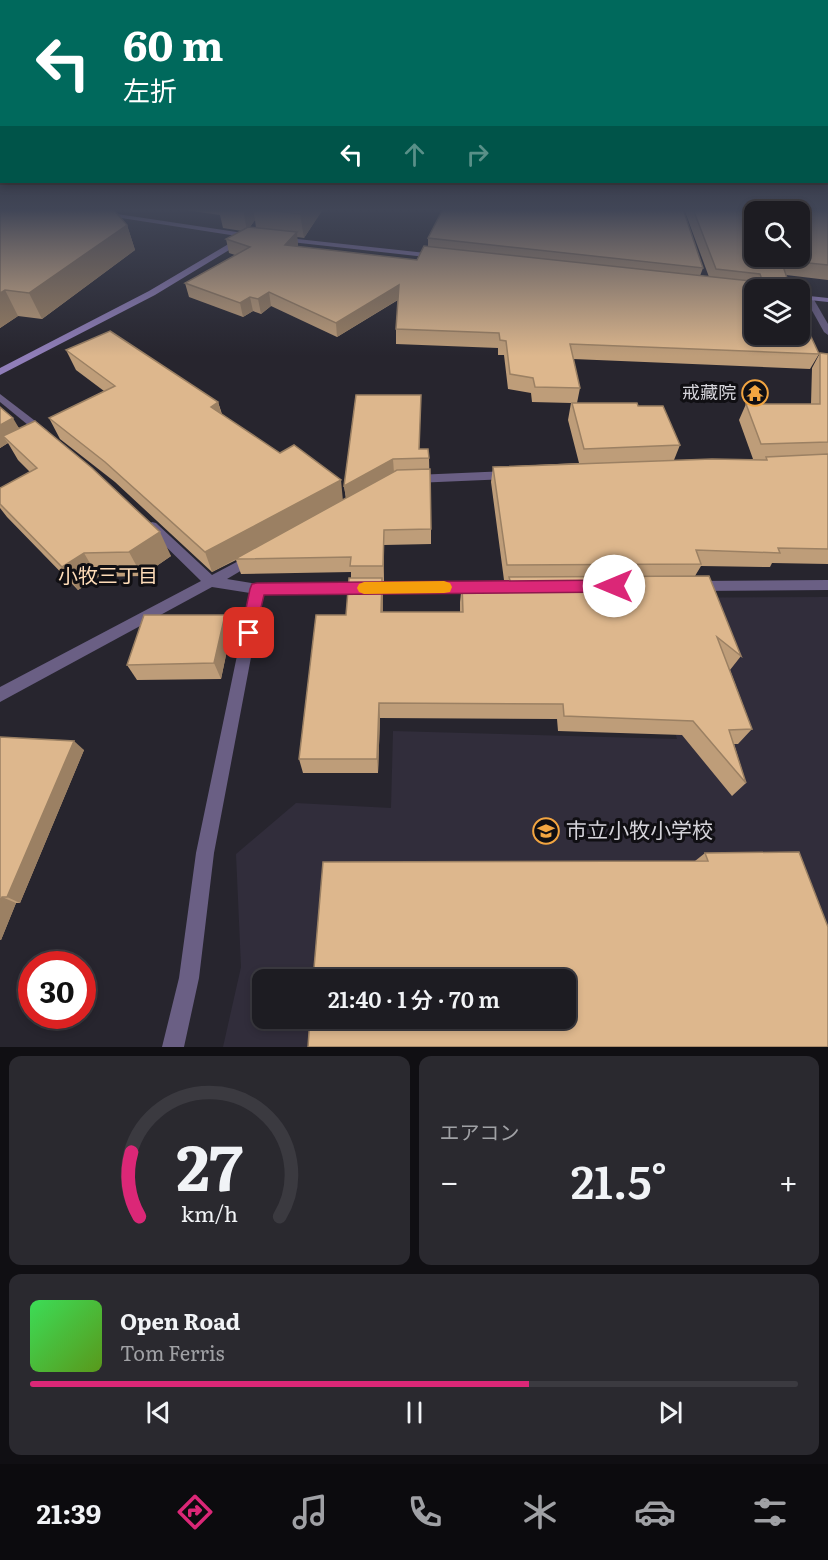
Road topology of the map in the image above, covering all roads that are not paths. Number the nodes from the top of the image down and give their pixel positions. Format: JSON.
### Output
{"nodes":[{"id":1,"x":212,"y":258,"type":"edge"},
{"id":2,"x":810,"y":298,"type":"edge"},
{"id":3,"x":828,"y":300,"type":"edge"},
{"id":4,"x":810,"y":306,"type":"edge"},
{"id":5,"x":828,"y":332,"type":"edge"},
{"id":6,"x":0,"y":372,"type":"edge"},
{"id":7,"x":0,"y":397,"type":"edge"},
{"id":8,"x":55,"y":442,"type":"edge"},
{"id":9,"x":523,"y":474,"type":"edge"},
{"id":10,"x":406,"y":479,"type":"edge"},
{"id":11,"x":143,"y":519,"type":"edge"},
{"id":12,"x":262,"y":554,"type":"edge"},
{"id":13,"x":211,"y":582,"type":"junction"},
{"id":14,"x":828,"y":585,"type":"edge"},
{"id":15,"x":685,"y":586,"type":"edge"},
{"id":16,"x":495,"y":587,"type":"edge"},
{"id":17,"x":257,"y":589,"type":"junction"},
{"id":18,"x":0,"y":695,"type":"edge"},
{"id":19,"x":173,"y":1047,"type":"edge"}],
"edges":[{"from":1,"to":6,"type":"street"},
{"from":2,"to":3,"type":"street"},
{"from":4,"to":5,"type":"street"},
{"from":7,"to":8,"type":"street"},
{"from":9,"to":10,"type":"street"},
{"from":11,"to":13,"type":"street"},
{"from":12,"to":13,"type":"street"},
{"from":13,"to":17,"type":"street"},
{"from":13,"to":18,"type":"street"},
{"from":14,"to":15,"type":"street"},
{"from":16,"to":17,"type":"street"},
{"from":17,"to":19,"type":"street"}]}
